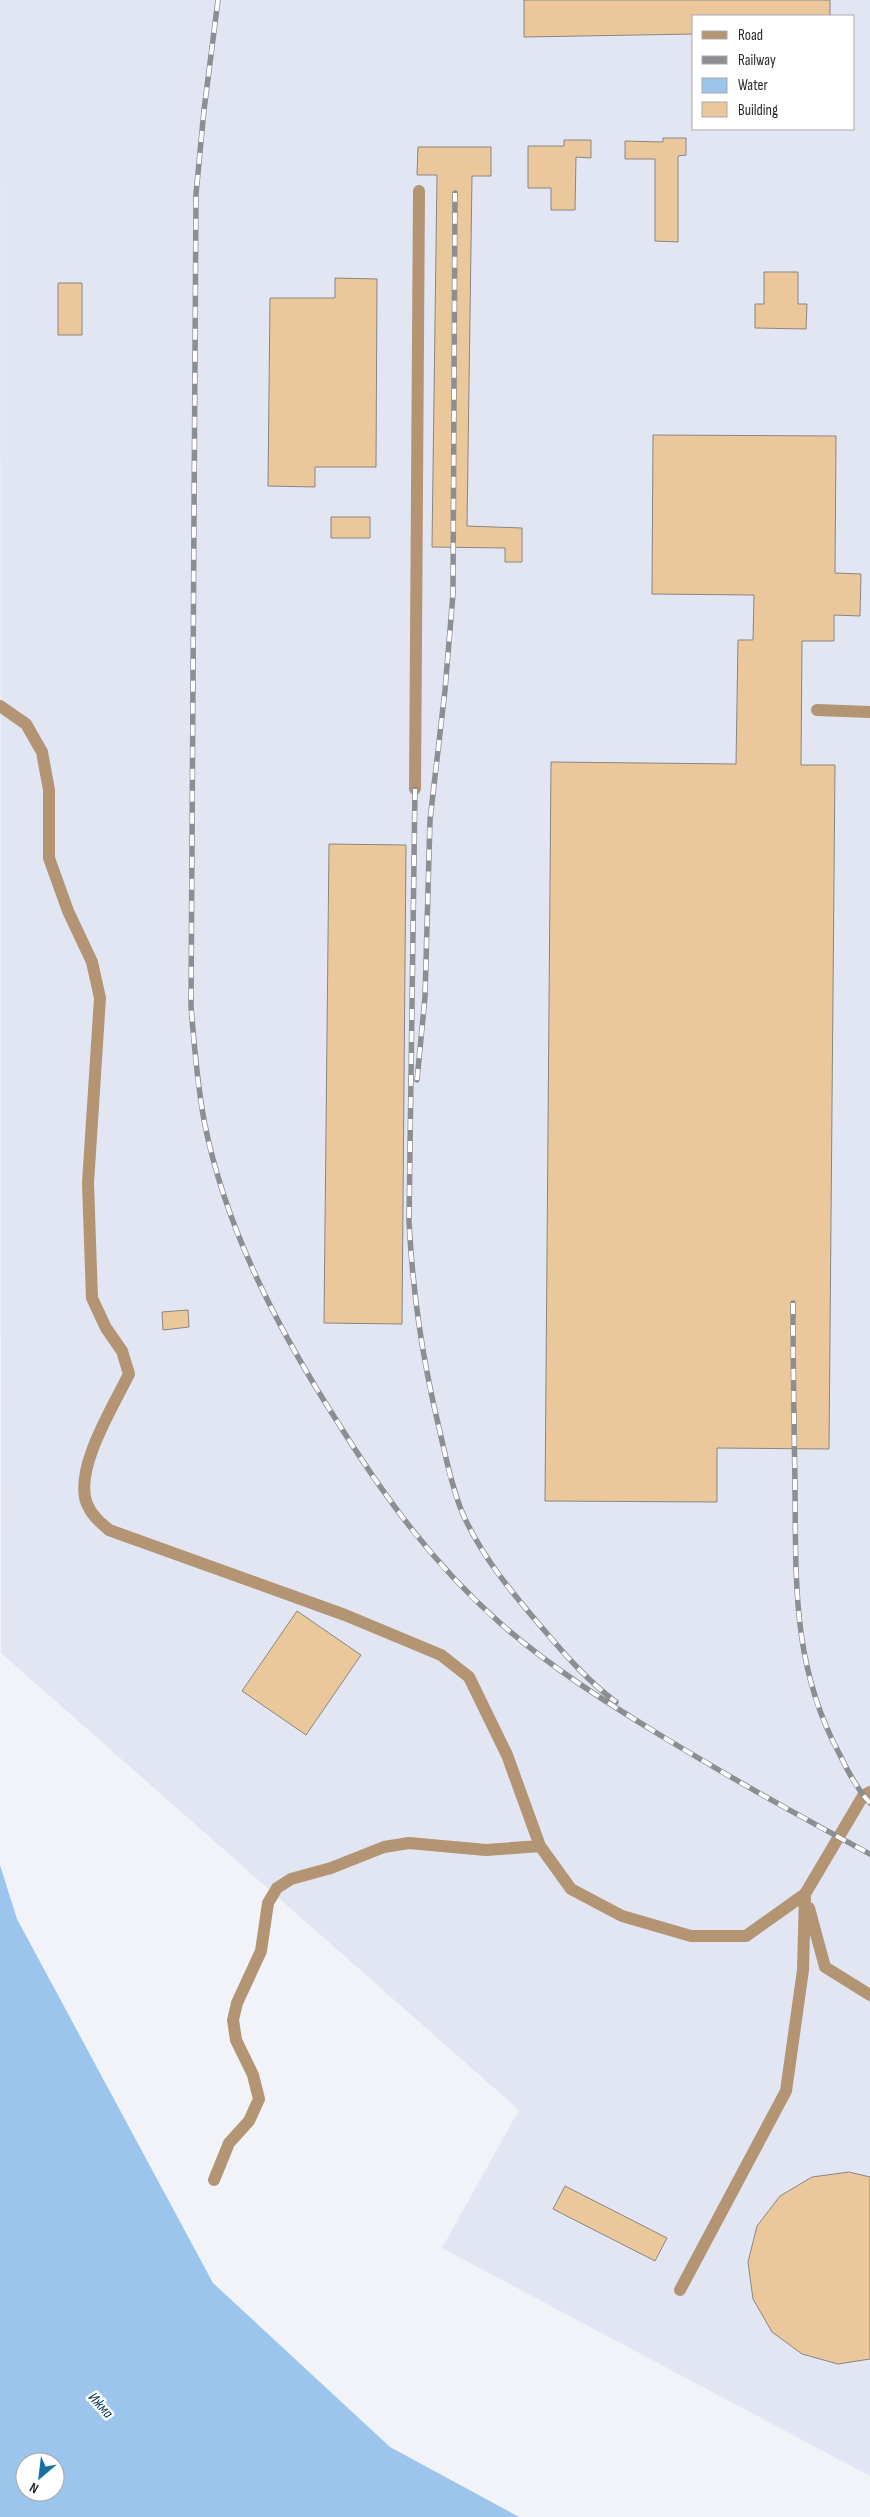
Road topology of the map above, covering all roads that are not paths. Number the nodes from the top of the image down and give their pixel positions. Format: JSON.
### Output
{"nodes":[{"id":1,"x":419,"y":190,"type":"dead end"},
{"id":2,"x":0,"y":706,"type":"edge"},
{"id":3,"x":817,"y":710,"type":"dead end"},
{"id":4,"x":870,"y":712,"type":"edge"},
{"id":5,"x":415,"y":789,"type":"dead end"},
{"id":6,"x":870,"y":1792,"type":"edge"},
{"id":7,"x":540,"y":1846,"type":"junction"},
{"id":8,"x":805,"y":1894,"type":"junction"},
{"id":9,"x":870,"y":1995,"type":"edge"},
{"id":10,"x":214,"y":2180,"type":"dead end"},
{"id":11,"x":680,"y":2290,"type":"dead end"}],
"edges":[{"from":1,"to":5,"type":"street"},
{"from":2,"to":7,"type":"street"},
{"from":3,"to":4,"type":"street"},
{"from":6,"to":8,"type":"street"},
{"from":7,"to":8,"type":"street"},
{"from":7,"to":10,"type":"street"},
{"from":8,"to":9,"type":"street"},
{"from":8,"to":11,"type":"street"}]}
